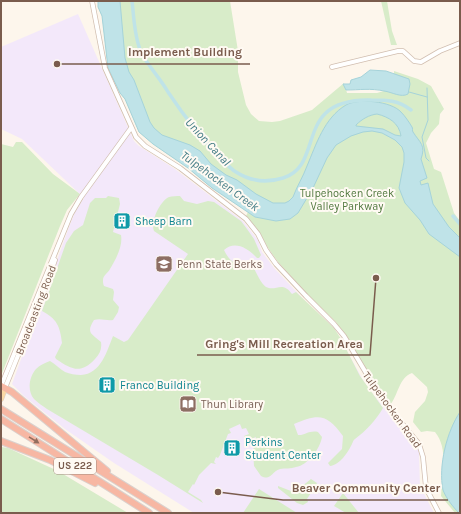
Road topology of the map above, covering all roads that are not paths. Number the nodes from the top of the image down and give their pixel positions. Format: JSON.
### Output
{"nodes":[{"id":1,"x":92,"y":1,"type":"edge"},
{"id":2,"x":460,"y":43,"type":"edge"},
{"id":3,"x":332,"y":67,"type":"dead end"},
{"id":4,"x":131,"y":128,"type":"junction"},
{"id":5,"x":2,"y":387,"type":"edge"},
{"id":6,"x":1,"y":399,"type":"edge"},
{"id":7,"x":1,"y":409,"type":"edge"},
{"id":8,"x":1,"y":419,"type":"edge"},
{"id":9,"x":1,"y":442,"type":"edge"},
{"id":10,"x":137,"y":494,"type":"junction"},
{"id":11,"x":149,"y":513,"type":"edge"},
{"id":12,"x":168,"y":513,"type":"edge"},
{"id":13,"x":439,"y":513,"type":"edge"}],
"edges":[{"from":1,"to":4,"type":"street","name":"Tulpehocken Road"},
{"from":2,"to":3,"type":"street"},
{"from":4,"to":5,"type":"street","name":"Broadcasting Road"},
{"from":4,"to":13,"type":"street","name":"Tulpehocken Road"},
{"from":5,"to":6,"type":"main road","name":"Broadcasting Road"},
{"from":5,"to":10,"type":"highway"},
{"from":7,"to":10,"type":"highway","number":"US 222"},
{"from":8,"to":11,"type":"highway","number":"US 222","one_way":true},
{"from":9,"to":11,"type":"highway"},
{"from":10,"to":12,"type":"highway","number":"US 222"}]}
